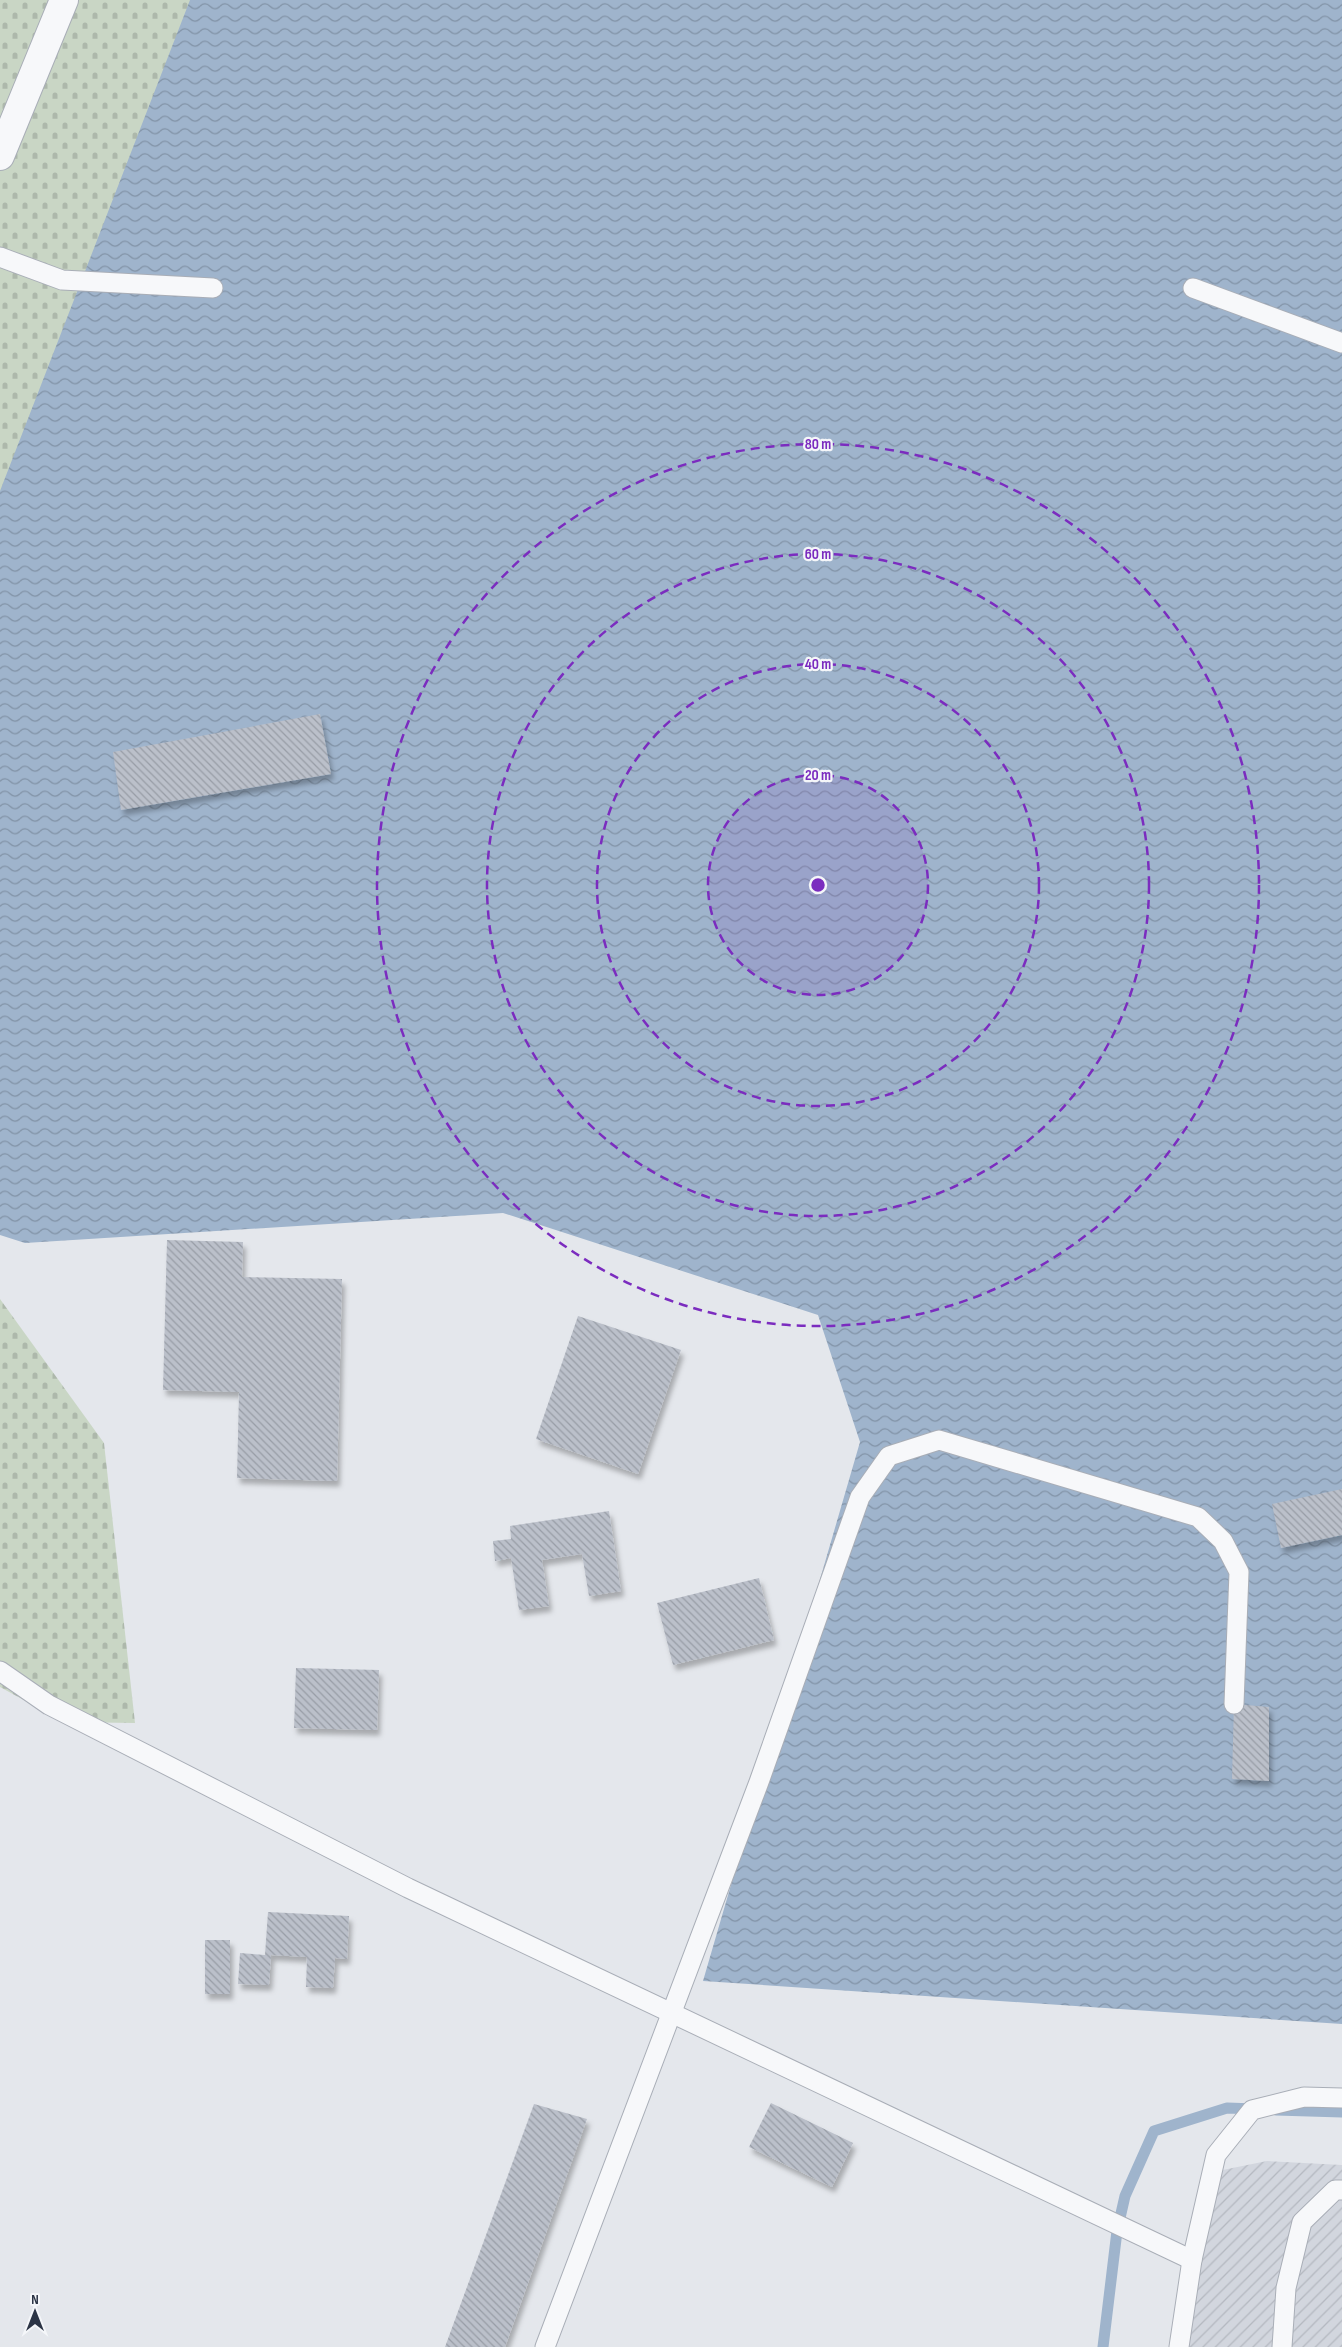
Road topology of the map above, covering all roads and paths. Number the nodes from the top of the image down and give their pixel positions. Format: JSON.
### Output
{"nodes":[{"id":1,"x":64,"y":0,"type":"edge"},
{"id":2,"x":0,"y":156,"type":"edge"},
{"id":3,"x":0,"y":257,"type":"edge"},
{"id":4,"x":213,"y":288,"type":"dead end"},
{"id":5,"x":1193,"y":288,"type":"dead end"},
{"id":6,"x":1342,"y":342,"type":"edge"},
{"id":7,"x":0,"y":1671,"type":"edge"},
{"id":8,"x":1234,"y":1704,"type":"dead end"},
{"id":9,"x":672,"y":2013,"type":"junction"},
{"id":10,"x":1342,"y":2098,"type":"edge"},
{"id":11,"x":1342,"y":2190,"type":"edge"},
{"id":12,"x":1192,"y":2260,"type":"junction"},
{"id":13,"x":545,"y":2347,"type":"edge"},
{"id":14,"x":1179,"y":2347,"type":"edge"},
{"id":15,"x":1282,"y":2347,"type":"edge"}],
"edges":[{"from":1,"to":2,"type":"street"},
{"from":3,"to":4,"type":"lane"},
{"from":5,"to":6,"type":"lane"},
{"from":7,"to":9,"type":"lane"},
{"from":8,"to":9,"type":"lane"},
{"from":9,"to":12,"type":"lane"},
{"from":9,"to":13,"type":"lane"},
{"from":10,"to":12,"type":"lane"},
{"from":11,"to":15,"type":"lane"},
{"from":12,"to":14,"type":"lane"}]}
